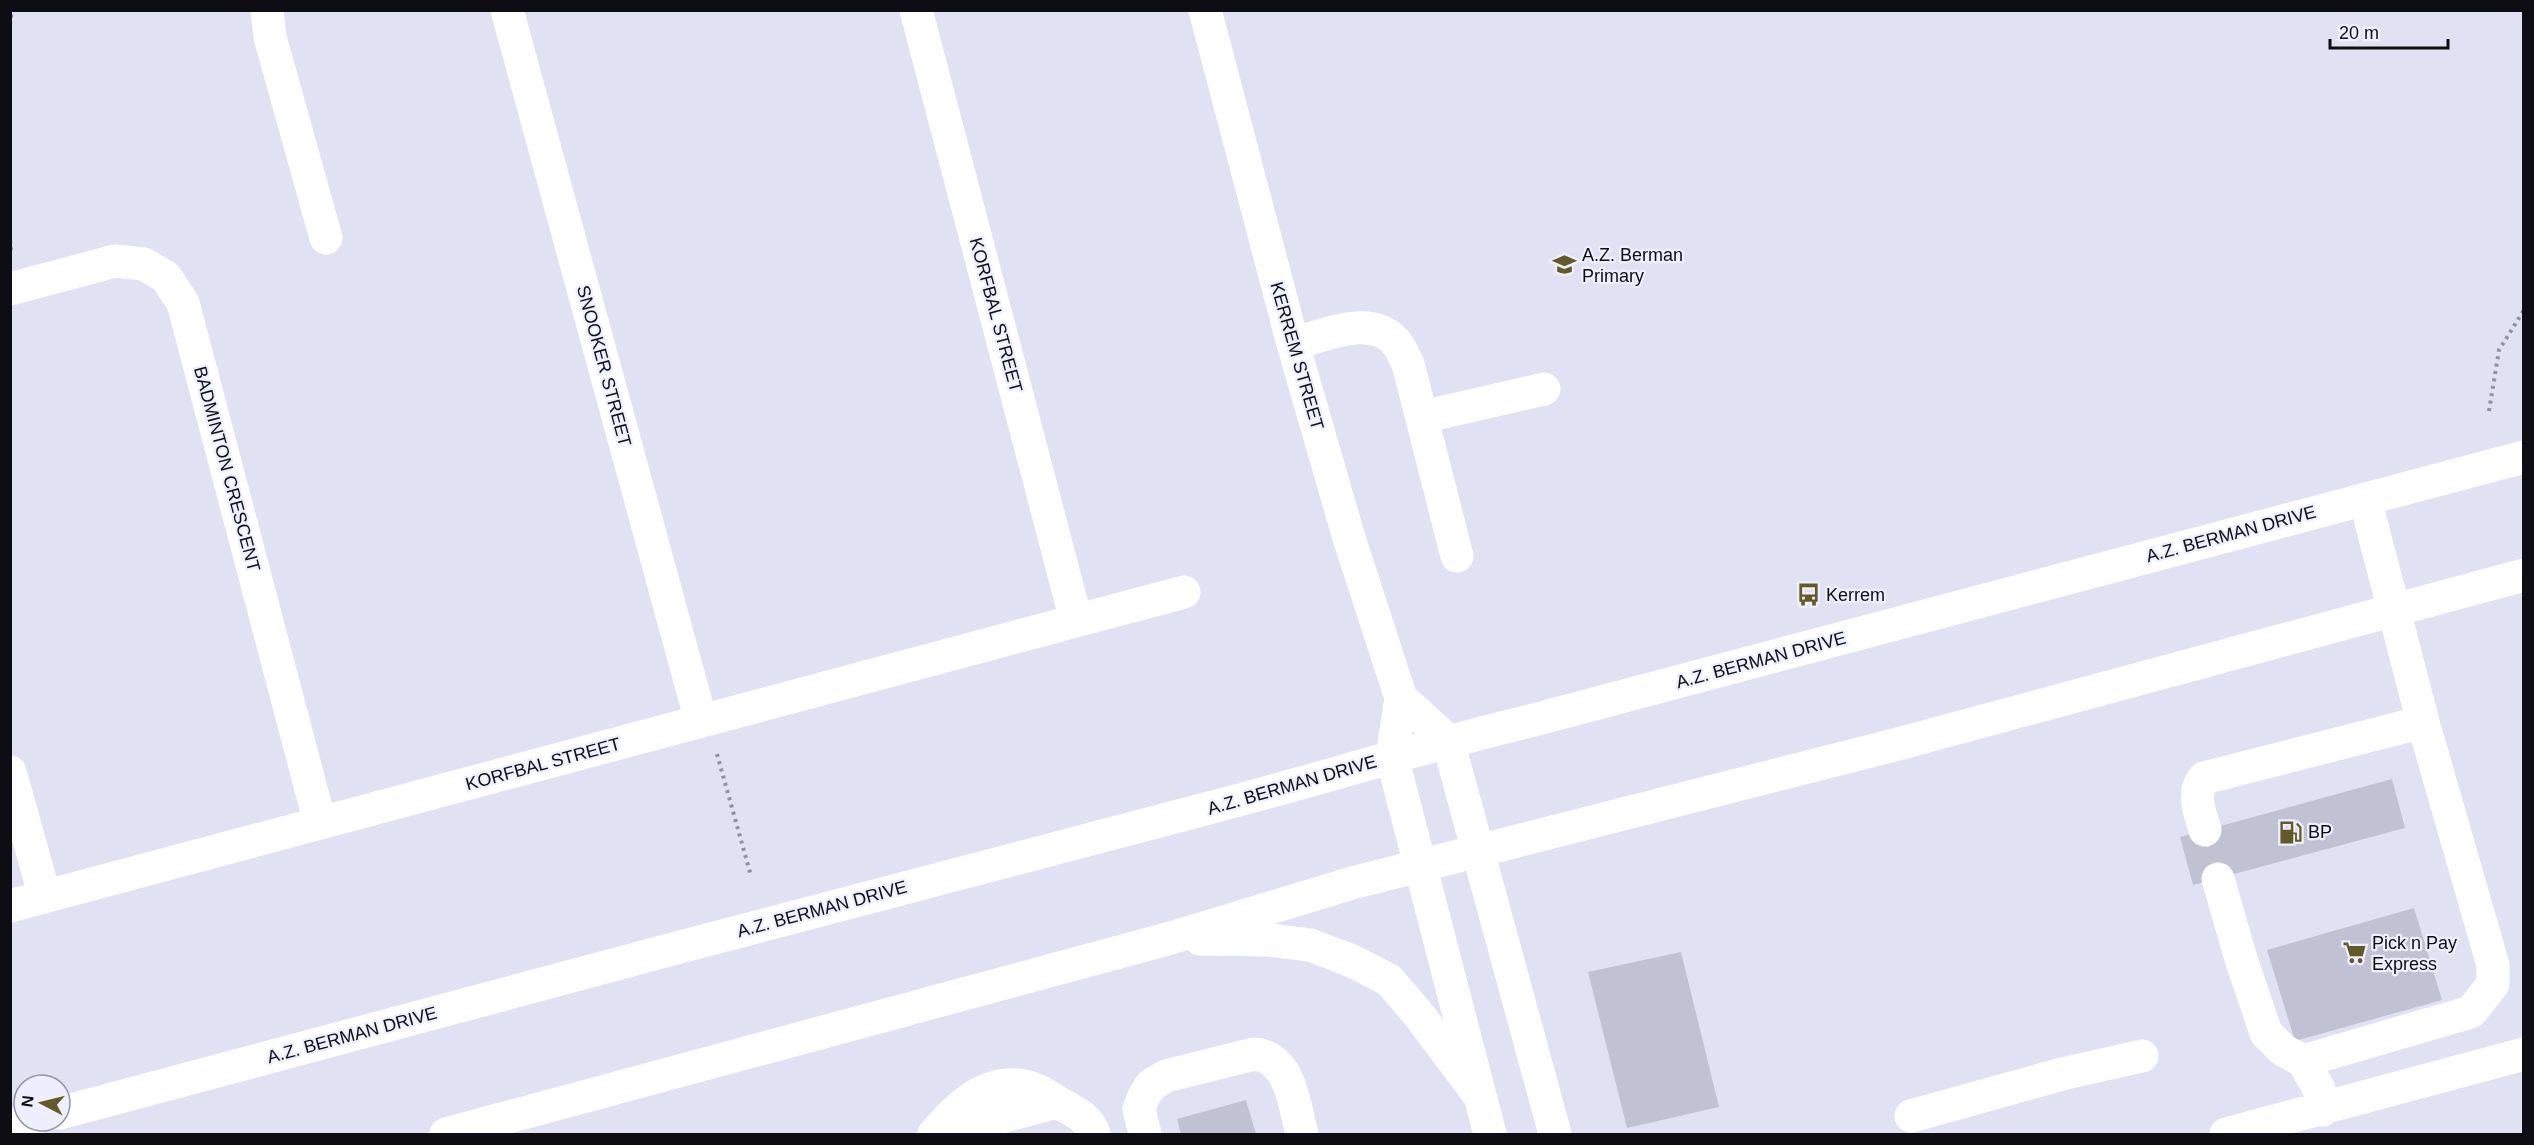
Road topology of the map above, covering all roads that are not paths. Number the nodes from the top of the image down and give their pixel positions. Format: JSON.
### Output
{"nodes":[{"id":1,"x":267,"y":10,"type":"edge"},
{"id":2,"x":507,"y":10,"type":"edge"},
{"id":3,"x":916,"y":10,"type":"edge"},
{"id":4,"x":1204,"y":10,"type":"edge"},
{"id":5,"x":326,"y":238,"type":"dead end"},
{"id":6,"x":10,"y":289,"type":"edge"},
{"id":7,"x":1293,"y":344,"type":"junction"},
{"id":8,"x":1544,"y":389,"type":"dead end"},
{"id":9,"x":1422,"y":417,"type":"junction"},
{"id":10,"x":2523,"y":457,"type":"edge"},
{"id":11,"x":2365,"y":499,"type":"junction"},
{"id":12,"x":1457,"y":556,"type":"dead end"},
{"id":13,"x":2523,"y":575,"type":"edge"},
{"id":14,"x":1184,"y":592,"type":"dead end"},
{"id":15,"x":2393,"y":610,"type":"junction"},
{"id":16,"x":1076,"y":620,"type":"junction"},
{"id":17,"x":1401,"y":698,"type":"junction"},
{"id":18,"x":701,"y":722,"type":"junction"},
{"id":19,"x":2423,"y":722,"type":"junction"},
{"id":20,"x":1448,"y":741,"type":"junction"},
{"id":21,"x":1392,"y":757,"type":"junction"},
{"id":22,"x":10,"y":772,"type":"edge"},
{"id":23,"x":320,"y":823,"type":"junction"},
{"id":24,"x":2205,"y":830,"type":"tunnel mouth"},
{"id":25,"x":1480,"y":852,"type":"junction"},
{"id":26,"x":1420,"y":867,"type":"junction"},
{"id":27,"x":2221,"y":890,"type":"tunnel mouth"},
{"id":28,"x":45,"y":897,"type":"junction"},
{"id":29,"x":10,"y":906,"type":"edge"},
{"id":30,"x":1171,"y":938,"type":"junction"},
{"id":31,"x":2523,"y":1053,"type":"edge"},
{"id":32,"x":2142,"y":1056,"type":"dead end"},
{"id":33,"x":2303,"y":1061,"type":"junction"},
{"id":34,"x":1479,"y":1095,"type":"junction"},
{"id":35,"x":72,"y":1110,"type":"edge"},
{"id":36,"x":2323,"y":1110,"type":"junction"},
{"id":37,"x":1911,"y":1116,"type":"dead end"},
{"id":38,"x":446,"y":1134,"type":"edge"},
{"id":39,"x":936,"y":1134,"type":"edge"},
{"id":40,"x":1094,"y":1134,"type":"edge"},
{"id":41,"x":1145,"y":1134,"type":"edge"},
{"id":42,"x":1302,"y":1134,"type":"edge"},
{"id":43,"x":1490,"y":1134,"type":"edge"},
{"id":44,"x":1555,"y":1134,"type":"edge"},
{"id":45,"x":2226,"y":1134,"type":"edge"}],
"edges":[{"from":1,"to":5,"type":"main road"},
{"from":2,"to":18,"type":"main road","name":"SNOOKER STREET"},
{"from":3,"to":16,"type":"main road","name":"KORFBAL STREET"},
{"from":4,"to":7,"type":"main road","name":"KERREM STREET"},
{"from":6,"to":23,"type":"main road","name":"BADMINTON CRESCENT"},
{"from":7,"to":9,"type":"main road"},
{"from":7,"to":17,"type":"main road","name":"KERREM STREET"},
{"from":8,"to":9,"type":"main road"},
{"from":9,"to":12,"type":"main road"},
{"from":10,"to":11,"type":"main road","name":"A.Z. BERMAN DRIVE"},
{"from":11,"to":15,"type":"main road"},
{"from":11,"to":20,"type":"main road","name":"A.Z. BERMAN DRIVE"},
{"from":13,"to":15,"type":"main road"},
{"from":14,"to":16,"type":"main road","name":"KORFBAL STREET"},
{"from":15,"to":19,"type":"main road"},
{"from":15,"to":25,"type":"main road"},
{"from":16,"to":18,"type":"main road","name":"KORFBAL STREET"},
{"from":17,"to":20,"type":"main road","name":"KERREM STREET"},
{"from":17,"to":21,"type":"main road","name":"KERREM STREET"},
{"from":18,"to":23,"type":"main road","name":"KORFBAL STREET"},
{"from":19,"to":24,"type":"main road"},
{"from":19,"to":33,"type":"main road"},
{"from":20,"to":21,"type":"main road","name":"A.Z. BERMAN DRIVE"},
{"from":20,"to":25,"type":"main road"},
{"from":21,"to":26,"type":"main road","name":"KERREM STREET"},
{"from":21,"to":35,"type":"main road","name":"A.Z. BERMAN DRIVE"},
{"from":22,"to":28,"type":"main road"},
{"from":23,"to":28,"type":"main road","name":"KORFBAL STREET"},
{"from":25,"to":26,"type":"main road"},
{"from":25,"to":44,"type":"main road"},
{"from":26,"to":30,"type":"main road"},
{"from":26,"to":34,"type":"main road","name":"KERREM STREET"},
{"from":27,"to":33,"type":"main road"},
{"from":28,"to":29,"type":"main road","name":"KORFBAL STREET"},
{"from":30,"to":34,"type":"main road"},
{"from":30,"to":38,"type":"main road"},
{"from":31,"to":36,"type":"main road"},
{"from":32,"to":37,"type":"main road"},
{"from":33,"to":36,"type":"main road"},
{"from":34,"to":43,"type":"main road","name":"KERREM STREET"},
{"from":36,"to":45,"type":"main road"},
{"from":39,"to":40,"type":"main road"},
{"from":41,"to":42,"type":"main road"}]}
